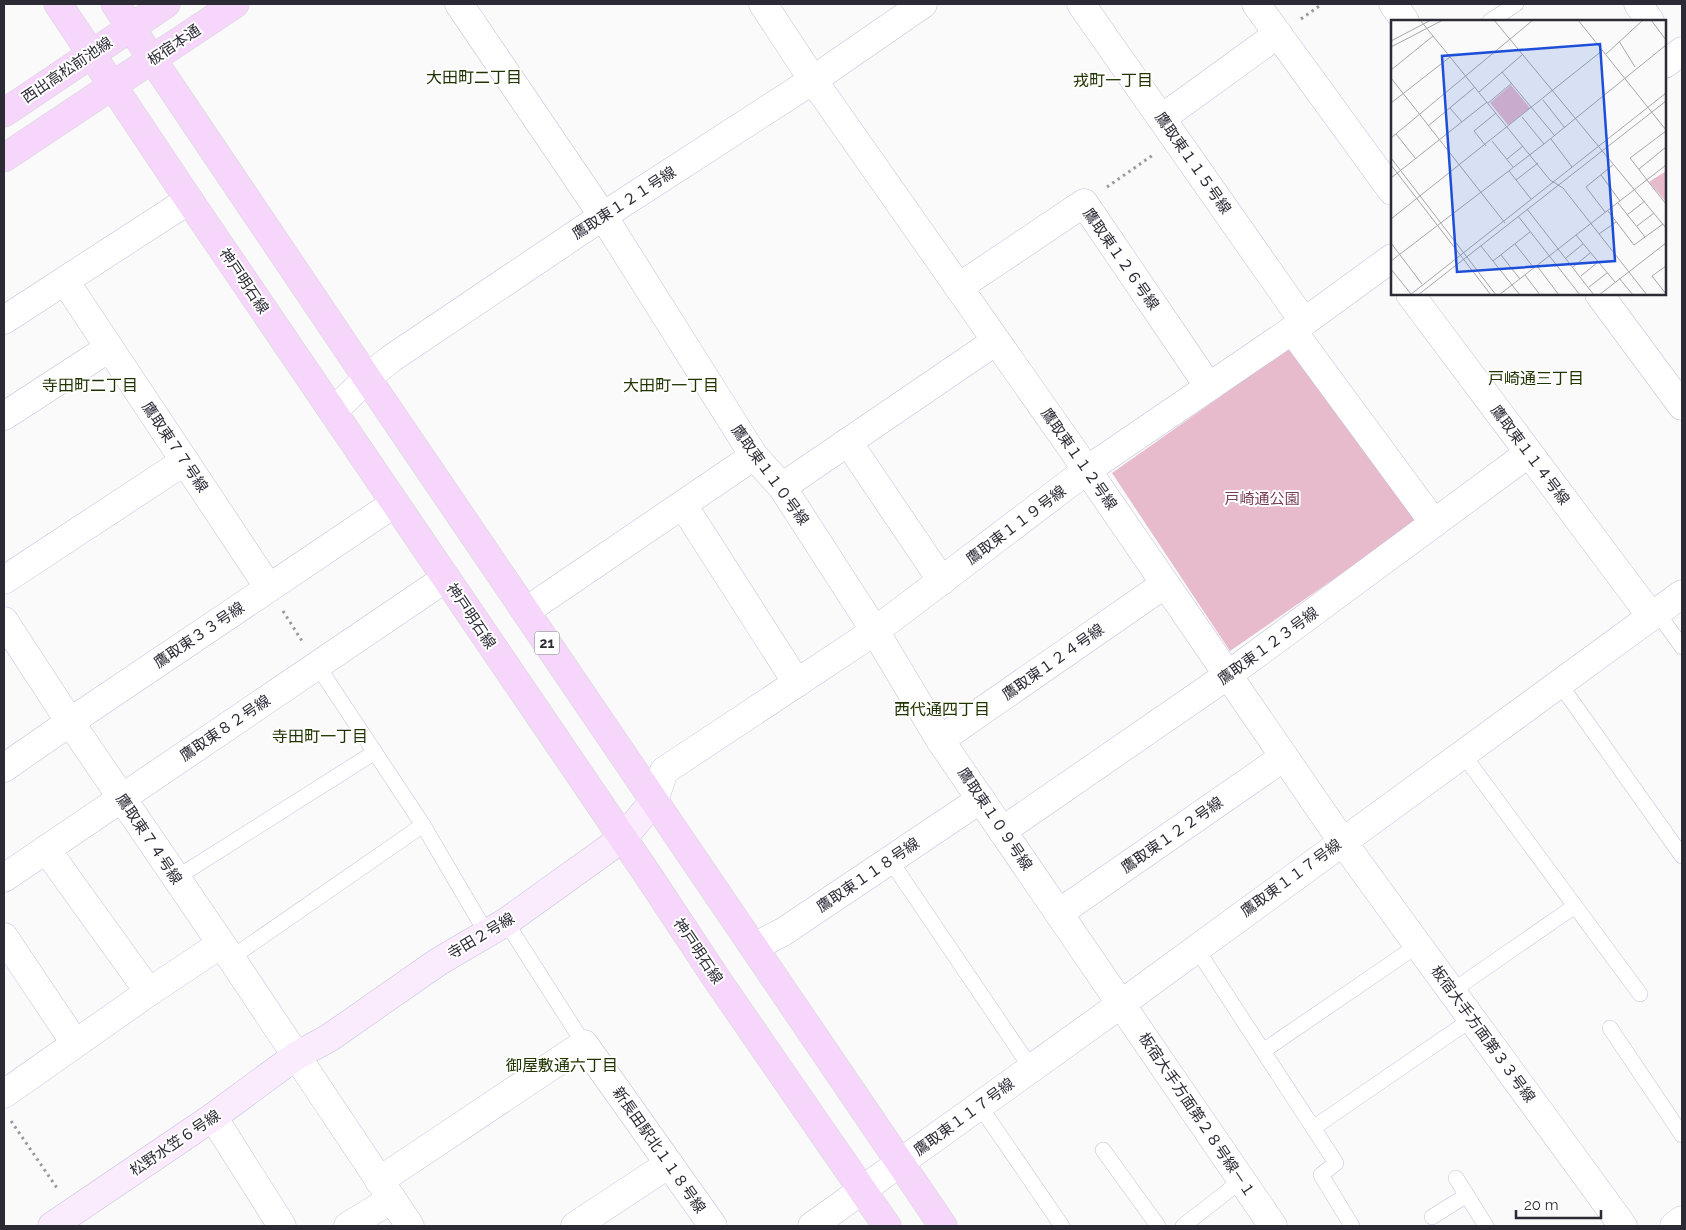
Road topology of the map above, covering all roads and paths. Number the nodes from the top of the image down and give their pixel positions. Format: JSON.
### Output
{"nodes":[{"id":1,"x":58,"y":4,"type":"edge"},
{"id":2,"x":115,"y":4,"type":"edge"},
{"id":3,"x":166,"y":4,"type":"edge"},
{"id":4,"x":235,"y":4,"type":"edge"},
{"id":5,"x":459,"y":4,"type":"edge"},
{"id":6,"x":763,"y":4,"type":"edge"},
{"id":7,"x":922,"y":4,"type":"edge"},
{"id":8,"x":1082,"y":4,"type":"edge"},
{"id":9,"x":1256,"y":4,"type":"edge"},
{"id":10,"x":1393,"y":4,"type":"edge"},
{"id":11,"x":1516,"y":4,"type":"edge"},
{"id":12,"x":1638,"y":4,"type":"edge"},
{"id":13,"x":1404,"y":20,"type":"edge"},
{"id":14,"x":1492,"y":20,"type":"edge"},
{"id":15,"x":1649,"y":20,"type":"edge"},
{"id":16,"x":131,"y":27,"type":"junction"},
{"id":17,"x":1278,"y":34,"type":"junction"},
{"id":18,"x":91,"y":54,"type":"junction"},
{"id":19,"x":152,"y":59,"type":"junction"},
{"id":20,"x":813,"y":80,"type":"junction"},
{"id":21,"x":112,"y":85,"type":"junction"},
{"id":22,"x":4,"y":113,"type":"edge"},
{"id":23,"x":1169,"y":129,"type":"junction"},
{"id":24,"x":4,"y":158,"type":"edge"},
{"id":25,"x":1391,"y":190,"type":"edge"},
{"id":26,"x":189,"y":200,"type":"junction"},
{"id":27,"x":1084,"y":204,"type":"junction"},
{"id":28,"x":602,"y":216,"type":"junction"},
{"id":29,"x":1390,"y":264,"type":"edge"},
{"id":30,"x":65,"y":281,"type":"junction"},
{"id":31,"x":959,"y":288,"type":"junction"},
{"id":32,"x":1411,"y":295,"type":"edge"},
{"id":33,"x":1600,"y":295,"type":"edge"},
{"id":34,"x":4,"y":320,"type":"edge"},
{"id":35,"x":1298,"y":326,"type":"junction"},
{"id":36,"x":996,"y":341,"type":"junction"},
{"id":37,"x":109,"y":348,"type":"junction"},
{"id":38,"x":367,"y":378,"type":"junction"},
{"id":39,"x":1209,"y":387,"type":"junction"},
{"id":40,"x":1682,"y":406,"type":"edge"},
{"id":41,"x":333,"y":412,"type":"junction"},
{"id":42,"x":4,"y":416,"type":"edge"},
{"id":43,"x":848,"y":442,"type":"junction"},
{"id":44,"x":1529,"y":453,"type":"junction"},
{"id":45,"x":754,"y":456,"type":"junction"},
{"id":46,"x":185,"y":462,"type":"junction"},
{"id":47,"x":1087,"y":470,"type":"junction"},
{"id":48,"x":782,"y":487,"type":"junction"},
{"id":49,"x":395,"y":503,"type":"junction"},
{"id":50,"x":683,"y":505,"type":"junction"},
{"id":51,"x":1434,"y":523,"type":"junction"},
{"id":52,"x":446,"y":578,"type":"junction"},
{"id":53,"x":4,"y":580,"type":"edge"},
{"id":54,"x":942,"y":581,"type":"junction"},
{"id":55,"x":1165,"y":584,"type":"junction"},
{"id":56,"x":269,"y":588,"type":"junction"},
{"id":57,"x":1682,"y":594,"type":"edge"},
{"id":58,"x":526,"y":611,"type":"junction"},
{"id":59,"x":1654,"y":614,"type":"junction"},
{"id":60,"x":4,"y":621,"type":"edge"},
{"id":61,"x":875,"y":631,"type":"junction"},
{"id":62,"x":1682,"y":647,"type":"edge"},
{"id":63,"x":317,"y":665,"type":"junction"},
{"id":64,"x":1228,"y":675,"type":"junction"},
{"id":65,"x":797,"y":683,"type":"junction"},
{"id":66,"x":1559,"y":683,"type":"junction"},
{"id":67,"x":70,"y":722,"type":"junction"},
{"id":68,"x":940,"y":740,"type":"junction"},
{"id":69,"x":375,"y":752,"type":"junction"},
{"id":70,"x":1462,"y":753,"type":"junction"},
{"id":71,"x":1284,"y":757,"type":"junction"},
{"id":72,"x":4,"y":768,"type":"edge"},
{"id":73,"x":122,"y":798,"type":"junction"},
{"id":74,"x":981,"y":799,"type":"junction"},
{"id":75,"x":654,"y":802,"type":"junction"},
{"id":76,"x":423,"y":825,"type":"junction"},
{"id":77,"x":1002,"y":831,"type":"junction"},
{"id":78,"x":623,"y":838,"type":"junction"},
{"id":79,"x":1342,"y":841,"type":"junction"},
{"id":80,"x":46,"y":849,"type":"junction"},
{"id":81,"x":1682,"y":856,"type":"edge"},
{"id":82,"x":890,"y":860,"type":"junction"},
{"id":83,"x":4,"y":878,"type":"edge"},
{"id":84,"x":176,"y":878,"type":"junction"},
{"id":85,"x":1575,"y":906,"type":"junction"},
{"id":86,"x":1059,"y":913,"type":"junction"},
{"id":87,"x":496,"y":928,"type":"junction"},
{"id":88,"x":4,"y":937,"type":"edge"},
{"id":89,"x":1418,"y":945,"type":"junction"},
{"id":90,"x":754,"y":947,"type":"junction"},
{"id":91,"x":1196,"y":948,"type":"junction"},
{"id":92,"x":226,"y":951,"type":"junction"},
{"id":93,"x":1452,"y":991,"type":"junction"},
{"id":94,"x":149,"y":992,"type":"junction"},
{"id":95,"x":1640,"y":994,"type":"dead end"},
{"id":96,"x":1120,"y":1004,"type":"junction"},
{"id":97,"x":1472,"y":1019,"type":"junction"},
{"id":98,"x":1610,"y":1028,"type":"dead end"},
{"id":99,"x":75,"y":1043,"type":"junction"},
{"id":100,"x":584,"y":1044,"type":"junction"},
{"id":101,"x":1263,"y":1050,"type":"junction"},
{"id":102,"x":296,"y":1056,"type":"junction"},
{"id":103,"x":1031,"y":1068,"type":"junction"},
{"id":104,"x":979,"y":1105,"type":"junction"},
{"id":105,"x":7,"y":1106,"type":"edge"},
{"id":106,"x":212,"y":1118,"type":"junction"},
{"id":107,"x":1313,"y":1128,"type":"junction"},
{"id":108,"x":1682,"y":1135,"type":"edge"},
{"id":109,"x":1103,"y":1150,"type":"dead end"},
{"id":110,"x":901,"y":1163,"type":"junction"},
{"id":111,"x":669,"y":1164,"type":"junction"},
{"id":112,"x":1456,"y":1178,"type":"dead end"},
{"id":113,"x":1242,"y":1180,"type":"junction"},
{"id":114,"x":862,"y":1189,"type":"junction"},
{"id":115,"x":385,"y":1190,"type":"junction"},
{"id":116,"x":1466,"y":1195,"type":"junction"},
{"id":117,"x":1432,"y":1217,"type":"dead end"},
{"id":118,"x":63,"y":1219,"type":"edge"},
{"id":119,"x":1682,"y":1220,"type":"edge"},
{"id":120,"x":282,"y":1226,"type":"edge"},
{"id":121,"x":348,"y":1226,"type":"edge"},
{"id":122,"x":410,"y":1226,"type":"edge"},
{"id":123,"x":575,"y":1226,"type":"edge"},
{"id":124,"x":714,"y":1226,"type":"edge"},
{"id":125,"x":812,"y":1226,"type":"edge"},
{"id":126,"x":887,"y":1226,"type":"edge"},
{"id":127,"x":944,"y":1226,"type":"edge"},
{"id":128,"x":1062,"y":1226,"type":"edge"},
{"id":129,"x":1158,"y":1226,"type":"edge"},
{"id":130,"x":1183,"y":1226,"type":"edge"},
{"id":131,"x":1273,"y":1226,"type":"edge"},
{"id":132,"x":1352,"y":1226,"type":"edge"},
{"id":133,"x":1486,"y":1226,"type":"edge"},
{"id":134,"x":1623,"y":1226,"type":"edge"},
{"id":135,"x":1674,"y":1226,"type":"edge"}],
"edges":[{"from":1,"to":18,"type":"main road","name":"神戸明石線"},
{"from":2,"to":16,"type":"main road","number":"21"},
{"from":3,"to":16,"type":"main road"},
{"from":4,"to":19,"type":"main road","name":"板宿本通"},
{"from":5,"to":28,"type":"street","name":"鷹取東１１０号線"},
{"from":6,"to":20,"type":"street","name":"鷹取東１１２号線"},
{"from":7,"to":20,"type":"street","name":"鷹取東１２１号線"},
{"from":8,"to":23,"type":"street","name":"鷹取東１１５号線"},
{"from":9,"to":17,"type":"street"},
{"from":10,"to":13,"type":"street"},
{"from":11,"to":14,"type":"lane"},
{"from":12,"to":15,"type":"street"},
{"from":16,"to":18,"type":"main road","name":"西出高松前池線"},
{"from":16,"to":19,"type":"main road","number":"21"},
{"from":17,"to":23,"type":"street"},
{"from":17,"to":25,"type":"street"},
{"from":18,"to":21,"type":"main road","name":"神戸明石線"},
{"from":18,"to":22,"type":"main road","name":"西出高松前池線"},
{"from":19,"to":21,"type":"main road","name":"板宿本通"},
{"from":19,"to":38,"type":"main road","number":"21"},
{"from":20,"to":28,"type":"street","name":"鷹取東１２１号線"},
{"from":20,"to":31,"type":"street","name":"鷹取東１１２号線"},
{"from":21,"to":24,"type":"main road"},
{"from":21,"to":26,"type":"main road","name":"神戸明石線"},
{"from":23,"to":27,"type":"path"},
{"from":23,"to":35,"type":"street","name":"鷹取東１１５号線"},
{"from":26,"to":30,"type":"street"},
{"from":26,"to":41,"type":"main road","name":"神戸明石線"},
{"from":27,"to":31,"type":"street","name":"鷹取東１２６号線"},
{"from":27,"to":39,"type":"street","name":"鷹取東１２６号線"},
{"from":28,"to":38,"type":"street","name":"鷹取東１２１号線"},
{"from":28,"to":45,"type":"street","name":"鷹取東１１０号線"},
{"from":29,"to":35,"type":"street","name":"鷹取東１１９号線"},
{"from":30,"to":34,"type":"street"},
{"from":30,"to":37,"type":"street","name":"鷹取東７７号線"},
{"from":31,"to":36,"type":"street","name":"鷹取東１１２号線"},
{"from":32,"to":44,"type":"street","name":"鷹取東１１４号線"},
{"from":33,"to":40,"type":"street"},
{"from":35,"to":39,"type":"street","name":"鷹取東１１９号線"},
{"from":35,"to":51,"type":"street","name":"鷹取東１１５号線"},
{"from":36,"to":43,"type":"street"},
{"from":36,"to":47,"type":"street","name":"鷹取東１１２号線"},
{"from":37,"to":42,"type":"street"},
{"from":37,"to":46,"type":"street","name":"鷹取東７７号線"},
{"from":38,"to":41,"type":"street","name":"鷹取東１２１号線"},
{"from":38,"to":58,"type":"main road","number":"21"},
{"from":39,"to":47,"type":"street","name":"鷹取東１１９号線"},
{"from":41,"to":49,"type":"main road","name":"神戸明石線"},
{"from":43,"to":48,"type":"street"},
{"from":43,"to":54,"type":"street"},
{"from":44,"to":51,"type":"street","name":"鷹取東１２３号線"},
{"from":44,"to":59,"type":"street","name":"鷹取東１１４号線"},
{"from":45,"to":48,"type":"street","name":"鷹取東１１０号線"},
{"from":45,"to":50,"type":"street"},
{"from":46,"to":53,"type":"street"},
{"from":46,"to":56,"type":"street","name":"鷹取東７７号線"},
{"from":47,"to":54,"type":"street","name":"鷹取東１１９号線"},
{"from":47,"to":55,"type":"street","name":"鷹取東１１２号線"},
{"from":48,"to":61,"type":"street","name":"鷹取東１１０号線"},
{"from":49,"to":52,"type":"main road","name":"神戸明石線"},
{"from":49,"to":56,"type":"street","name":"鷹取東３３号線"},
{"from":50,"to":58,"type":"street"},
{"from":50,"to":65,"type":"street"},
{"from":51,"to":64,"type":"street","name":"鷹取東１２３号線"},
{"from":52,"to":63,"type":"street","name":"鷹取東８２号線"},
{"from":52,"to":78,"type":"main road","name":"神戸明石線"},
{"from":54,"to":61,"type":"street","name":"鷹取東１１９号線"},
{"from":55,"to":64,"type":"street","name":"鷹取東１１２号線"},
{"from":55,"to":68,"type":"street","name":"鷹取東１２４号線"},
{"from":56,"to":63,"type":"path"},
{"from":56,"to":67,"type":"street","name":"鷹取東３３号線"},
{"from":57,"to":59,"type":"street","name":"鷹取東１１７号線"},
{"from":58,"to":75,"type":"main road","number":"21"},
{"from":59,"to":62,"type":"lane"},
{"from":59,"to":66,"type":"street","name":"鷹取東１１７号線"},
{"from":60,"to":67,"type":"street","name":"鷹取東７４号線"},
{"from":61,"to":65,"type":"street","name":"鷹取東１１９号線"},
{"from":61,"to":68,"type":"street","name":"鷹取東１０９号線"},
{"from":63,"to":69,"type":"lane","name":"新長田駅北１１８号線"},
{"from":63,"to":73,"type":"street","name":"鷹取東８２号線"},
{"from":64,"to":71,"type":"street","name":"鷹取東１１２号線"},
{"from":64,"to":77,"type":"street","name":"鷹取東１２３号線"},
{"from":65,"to":75,"type":"street","name":"鷹取東１１９号線"},
{"from":66,"to":70,"type":"street","name":"鷹取東１１７号線"},
{"from":66,"to":81,"type":"lane"},
{"from":67,"to":72,"type":"street","name":"鷹取東３３号線"},
{"from":67,"to":73,"type":"street","name":"鷹取東７４号線"},
{"from":68,"to":74,"type":"street","name":"鷹取東１０９号線"},
{"from":69,"to":76,"type":"lane","name":"新長田駅北１１８号線"},
{"from":69,"to":84,"type":"lane"},
{"from":70,"to":79,"type":"street","name":"鷹取東１１７号線"},
{"from":70,"to":85,"type":"lane"},
{"from":71,"to":79,"type":"street","name":"鷹取東１１２号線"},
{"from":71,"to":86,"type":"street","name":"鷹取東１２２号線"},
{"from":73,"to":80,"type":"street","name":"鷹取東８２号線"},
{"from":73,"to":84,"type":"street","name":"鷹取東７４号線"},
{"from":74,"to":77,"type":"street","name":"鷹取東１０９号線"},
{"from":74,"to":82,"type":"street","name":"鷹取東１１８号線"},
{"from":75,"to":78,"type":"street","name":"寺田２号線"},
{"from":75,"to":90,"type":"main road","number":"21"},
{"from":76,"to":87,"type":"lane","name":"新長田駅北１１８号線"},
{"from":76,"to":92,"type":"lane"},
{"from":77,"to":86,"type":"street","name":"鷹取東１０９号線"},
{"from":78,"to":87,"type":"street","name":"寺田２号線"},
{"from":78,"to":114,"type":"main road","name":"神戸明石線"},
{"from":79,"to":89,"type":"street","name":"板宿大手方面第３３号線"},
{"from":79,"to":91,"type":"street","name":"鷹取東１１７号線"},
{"from":80,"to":83,"type":"street","name":"鷹取東８２号線"},
{"from":80,"to":94,"type":"street"},
{"from":82,"to":90,"type":"street","name":"鷹取東１１８号線"},
{"from":82,"to":103,"type":"lane"},
{"from":84,"to":92,"type":"street","name":"鷹取東７４号線"},
{"from":85,"to":93,"type":"lane"},
{"from":85,"to":95,"type":"lane"},
{"from":86,"to":96,"type":"street","name":"鷹取東１０９号線"},
{"from":87,"to":100,"type":"lane","name":"新長田駅北１１８号線"},
{"from":87,"to":102,"type":"street","name":"寺田２号線"},
{"from":88,"to":99,"type":"street"},
{"from":89,"to":93,"type":"street","name":"板宿大手方面第３３号線"},
{"from":89,"to":101,"type":"lane"},
{"from":90,"to":110,"type":"main road","number":"21"},
{"from":91,"to":96,"type":"street","name":"鷹取東１１７号線"},
{"from":91,"to":101,"type":"lane"},
{"from":92,"to":94,"type":"street"},
{"from":92,"to":102,"type":"street","name":"鷹取東７４号線"},
{"from":93,"to":97,"type":"street","name":"板宿大手方面第３３号線"},
{"from":94,"to":99,"type":"street"},
{"from":96,"to":103,"type":"street","name":"鷹取東１１７号線"},
{"from":96,"to":113,"type":"street","name":"板宿大手方面第２８号線－１"},
{"from":97,"to":107,"type":"lane"},
{"from":97,"to":134,"type":"street","name":"板宿大手方面第３３号線"},
{"from":98,"to":108,"type":"lane"},
{"from":99,"to":105,"type":"street"},
{"from":100,"to":111,"type":"street","name":"新長田駅北１１８号線"},
{"from":100,"to":115,"type":"street"},
{"from":101,"to":107,"type":"lane"},
{"from":102,"to":106,"type":"street","name":"松野水笠６号線"},
{"from":102,"to":115,"type":"street","name":"鷹取東７４号線"},
{"from":103,"to":104,"type":"street","name":"鷹取東１１７号線"},
{"from":104,"to":110,"type":"street","name":"鷹取東１１７号線"},
{"from":104,"to":128,"type":"lane"},
{"from":105,"to":118,"type":"path"},
{"from":106,"to":118,"type":"street","name":"松野水笠６号線"},
{"from":106,"to":120,"type":"street"},
{"from":107,"to":132,"type":"lane"},
{"from":109,"to":129,"type":"lane"},
{"from":110,"to":114,"type":"street","name":"鷹取東１１７号線"},
{"from":110,"to":127,"type":"main road","number":"21"},
{"from":111,"to":123,"type":"street"},
{"from":111,"to":124,"type":"street","name":"新長田駅北１１８号線"},
{"from":112,"to":116,"type":"lane"},
{"from":113,"to":130,"type":"lane"},
{"from":113,"to":131,"type":"street","name":"板宿大手方面第２８号線－１"},
{"from":114,"to":125,"type":"street","name":"鷹取東１１７号線"},
{"from":114,"to":126,"type":"main road","name":"神戸明石線"},
{"from":115,"to":121,"type":"street"},
{"from":115,"to":122,"type":"street","name":"鷹取東７４号線"},
{"from":116,"to":117,"type":"lane"},
{"from":116,"to":133,"type":"lane"},
{"from":119,"to":135,"type":"street"}]}
